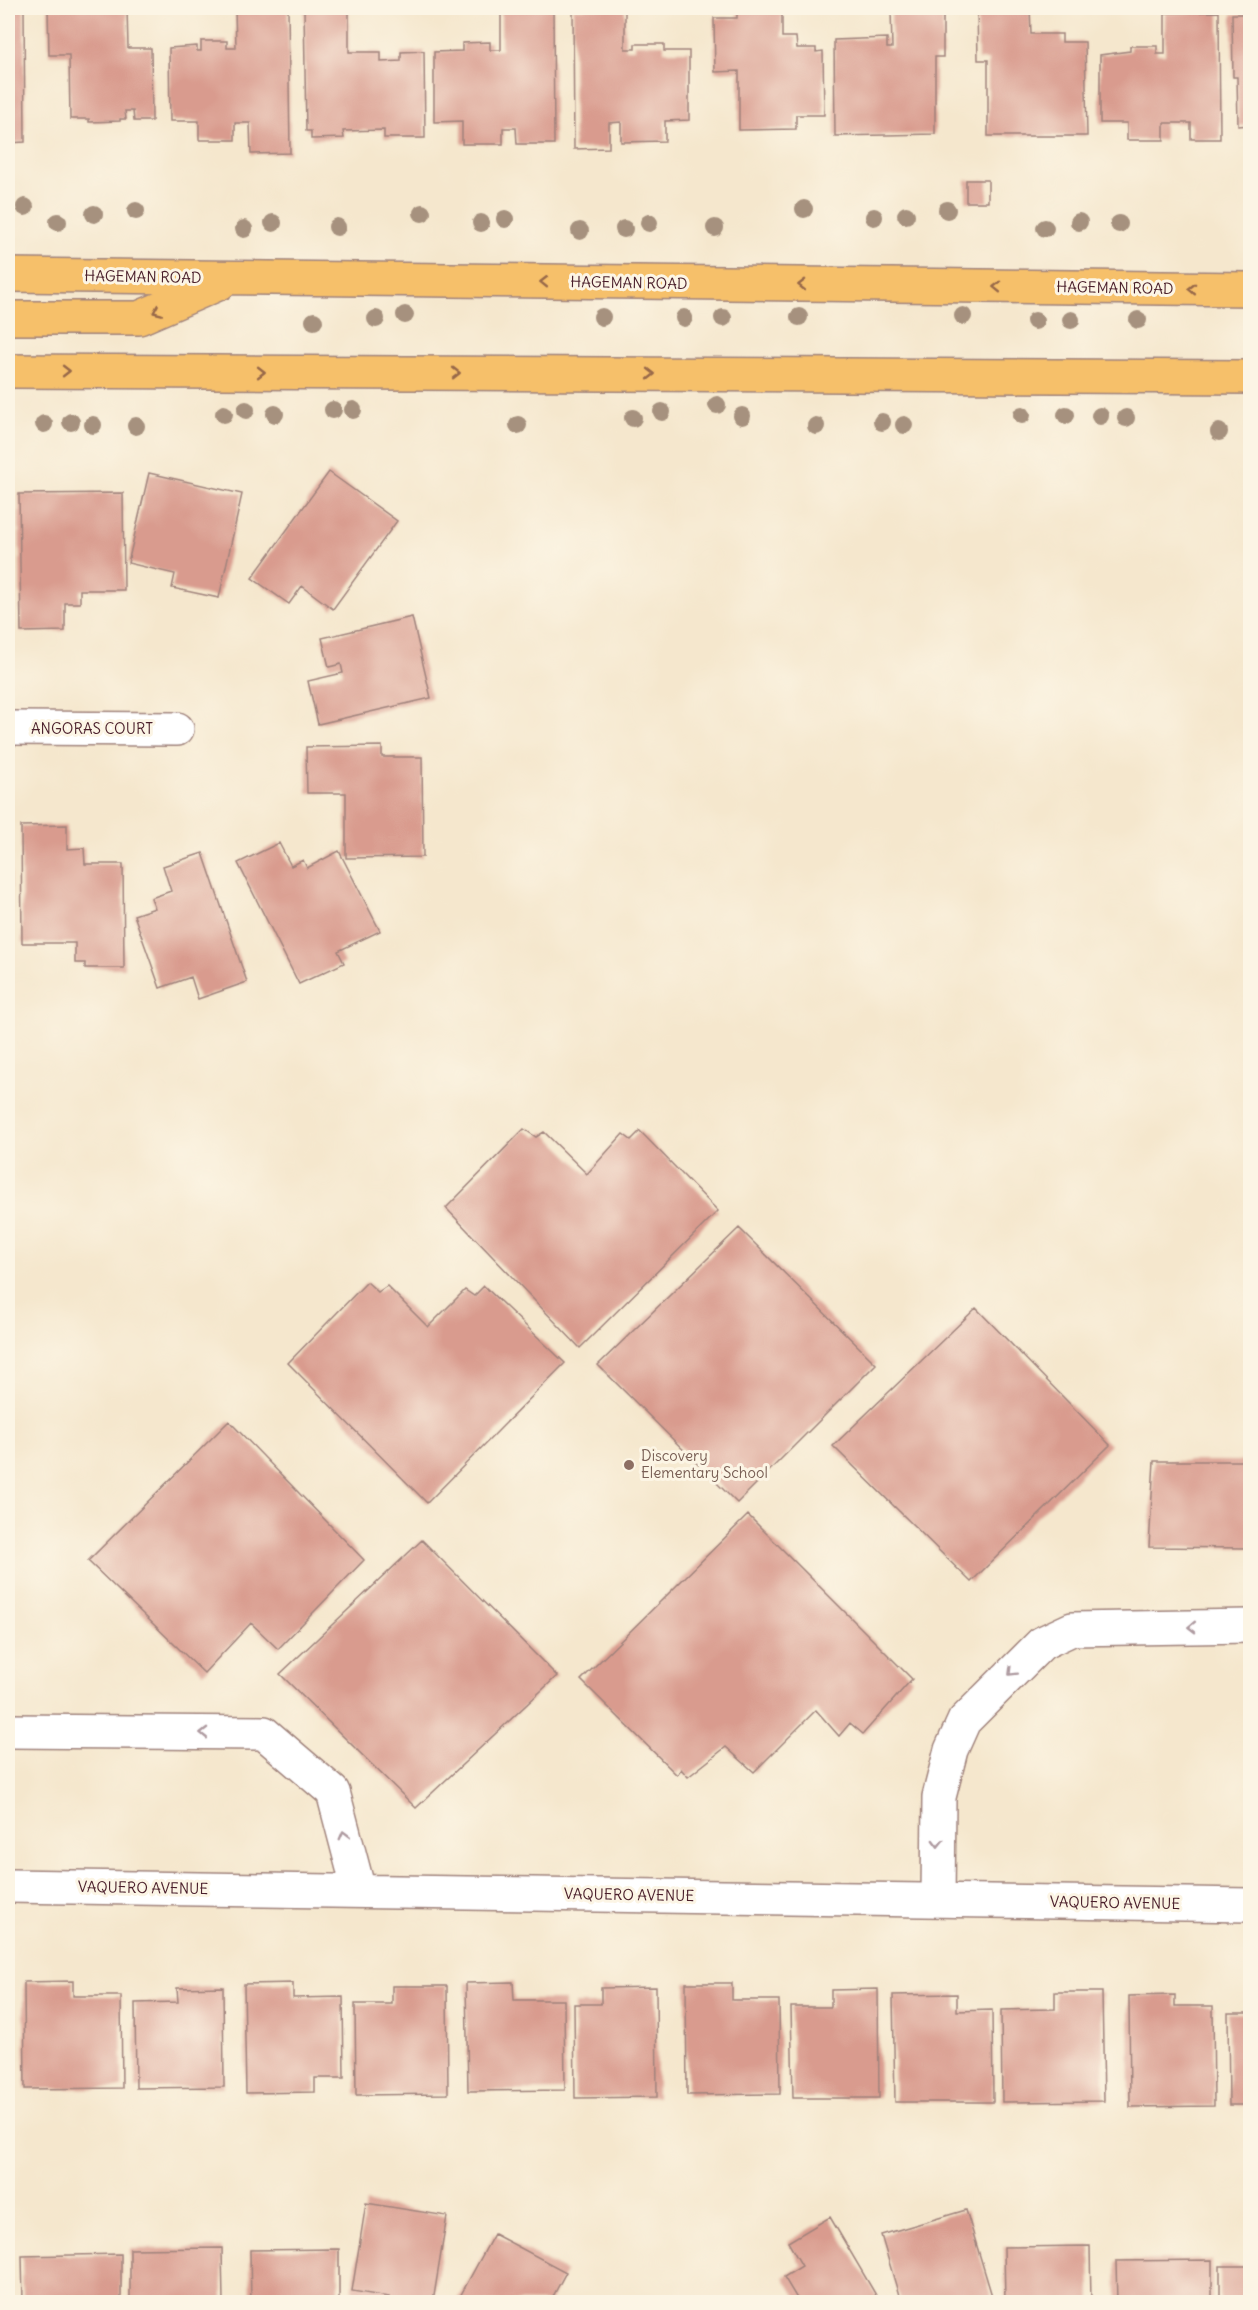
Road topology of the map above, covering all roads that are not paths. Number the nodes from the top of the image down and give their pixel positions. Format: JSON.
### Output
{"nodes":[{"id":1,"x":8,"y":275,"type":"edge"},
{"id":2,"x":230,"y":279,"type":"junction"},
{"id":3,"x":1251,"y":289,"type":"edge"},
{"id":4,"x":8,"y":318,"type":"edge"},
{"id":5,"x":8,"y":371,"type":"edge"},
{"id":6,"x":1251,"y":377,"type":"edge"},
{"id":7,"x":8,"y":728,"type":"edge"},
{"id":8,"x":177,"y":729,"type":"dead end"},
{"id":9,"x":1251,"y":1626,"type":"edge"},
{"id":10,"x":8,"y":1731,"type":"edge"},
{"id":11,"x":8,"y":1886,"type":"edge"},
{"id":12,"x":359,"y":1891,"type":"junction"},
{"id":13,"x":938,"y":1900,"type":"junction"},
{"id":14,"x":1251,"y":1905,"type":"edge"}],
"edges":[{"from":1,"to":2,"type":"main road","name":"HAGEMAN ROAD"},
{"from":3,"to":2,"type":"main road","name":"HAGEMAN ROAD","one_way":true},
{"from":2,"to":4,"type":"main road","one_way":true},
{"from":5,"to":6,"type":"main road","one_way":true},
{"from":7,"to":8,"type":"street","name":"ANGORAS COURT"},
{"from":9,"to":13,"type":"street","one_way":true},
{"from":12,"to":10,"type":"street","one_way":true},
{"from":11,"to":12,"type":"street","name":"VAQUERO AVENUE"},
{"from":12,"to":13,"type":"street","name":"VAQUERO AVENUE"},
{"from":13,"to":14,"type":"street","name":"VAQUERO AVENUE"}]}
